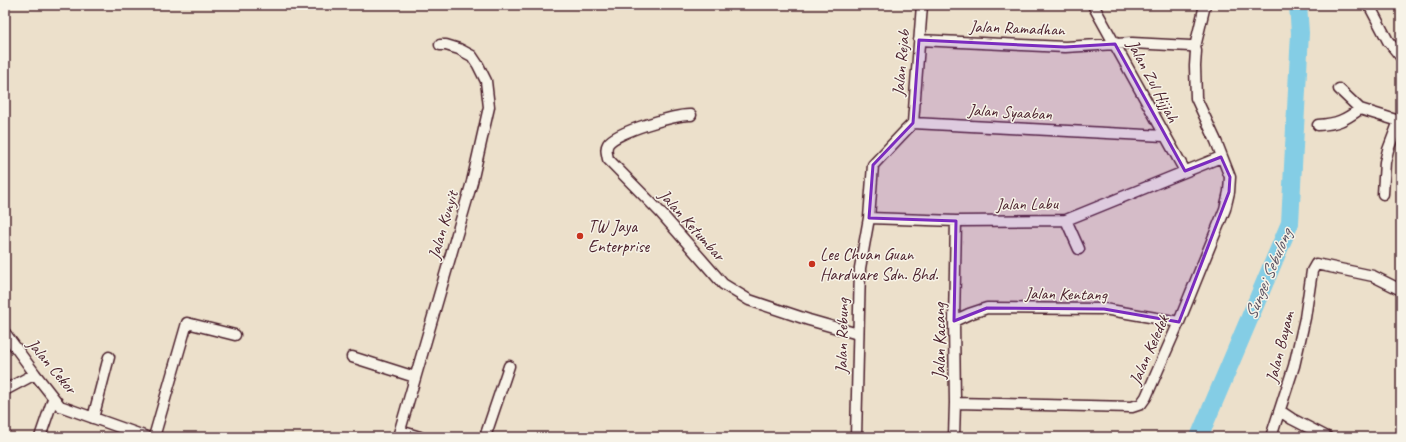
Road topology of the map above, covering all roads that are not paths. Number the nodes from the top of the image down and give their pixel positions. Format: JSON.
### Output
{"nodes":[{"id":1,"x":922,"y":5,"type":"edge"},
{"id":2,"x":1093,"y":5,"type":"edge"},
{"id":3,"x":1205,"y":5,"type":"edge"},
{"id":4,"x":1369,"y":5,"type":"edge"},
{"id":5,"x":919,"y":40,"type":"junction"},
{"id":6,"x":1114,"y":44,"type":"junction"},
{"id":7,"x":440,"y":45,"type":"dead end"},
{"id":8,"x":1195,"y":47,"type":"junction"},
{"id":9,"x":1401,"y":57,"type":"edge"},
{"id":10,"x":1339,"y":89,"type":"dead end"},
{"id":11,"x":1360,"y":109,"type":"junction"},
{"id":12,"x":691,"y":115,"type":"dead end"},
{"id":13,"x":1400,"y":120,"type":"edge"},
{"id":14,"x":913,"y":123,"type":"junction"},
{"id":15,"x":1318,"y":125,"type":"dead end"},
{"id":16,"x":1164,"y":136,"type":"junction"},
{"id":17,"x":1221,"y":157,"type":"junction"},
{"id":18,"x":1185,"y":172,"type":"junction"},
{"id":19,"x":1383,"y":194,"type":"dead end"},
{"id":20,"x":869,"y":218,"type":"junction"},
{"id":21,"x":1066,"y":220,"type":"junction"},
{"id":22,"x":956,"y":221,"type":"junction"},
{"id":23,"x":1079,"y":249,"type":"dead end"},
{"id":24,"x":1401,"y":290,"type":"edge"},
{"id":25,"x":954,"y":322,"type":"junction"},
{"id":26,"x":1179,"y":322,"type":"junction"},
{"id":27,"x":5,"y":333,"type":"edge"},
{"id":28,"x":858,"y":334,"type":"junction"},
{"id":29,"x":235,"y":335,"type":"dead end"},
{"id":30,"x":109,"y":357,"type":"dead end"},
{"id":31,"x":352,"y":357,"type":"dead end"},
{"id":32,"x":509,"y":366,"type":"dead end"},
{"id":33,"x":35,"y":374,"type":"junction"},
{"id":34,"x":415,"y":377,"type":"junction"},
{"id":35,"x":5,"y":390,"type":"edge"},
{"id":36,"x":54,"y":398,"type":"junction"},
{"id":37,"x":955,"y":403,"type":"junction"},
{"id":38,"x":1280,"y":411,"type":"junction"},
{"id":39,"x":93,"y":418,"type":"junction"},
{"id":40,"x":399,"y":434,"type":"edge"},
{"id":41,"x":40,"y":437,"type":"edge"},
{"id":42,"x":147,"y":437,"type":"edge"},
{"id":43,"x":154,"y":437,"type":"edge"},
{"id":44,"x":420,"y":437,"type":"edge"},
{"id":45,"x":485,"y":437,"type":"edge"},
{"id":46,"x":856,"y":437,"type":"edge"},
{"id":47,"x":954,"y":437,"type":"edge"},
{"id":48,"x":1271,"y":437,"type":"edge"},
{"id":49,"x":1327,"y":437,"type":"edge"}],
"edges":[{"from":1,"to":5,"type":"street","name":"Jalan Rejab"},
{"from":2,"to":6,"type":"street","name":"Jalan Zul Hijjah"},
{"from":3,"to":8,"type":"street","name":"Jalan Keledek"},
{"from":4,"to":9,"type":"street"},
{"from":5,"to":6,"type":"street","name":"Jalan Ramadhan"},
{"from":5,"to":14,"type":"street","name":"Jalan Rejab"},
{"from":6,"to":8,"type":"street","name":"Jalan Ramadhan"},
{"from":6,"to":16,"type":"street","name":"Jalan Zul Hijjah"},
{"from":7,"to":34,"type":"street","name":"Jalan Kunyit"},
{"from":8,"to":17,"type":"street","name":"Jalan Keledek"},
{"from":10,"to":11,"type":"street"},
{"from":11,"to":13,"type":"street"},
{"from":11,"to":15,"type":"street"},
{"from":12,"to":28,"type":"street","name":"Jalan Ketumbar"},
{"from":13,"to":19,"type":"street"},
{"from":14,"to":16,"type":"street","name":"Jalan Syaaban"},
{"from":14,"to":20,"type":"street","name":"Jalan Rebung"},
{"from":16,"to":18,"type":"street","name":"Jalan Zul Hijjah"},
{"from":17,"to":18,"type":"street","name":"Jalan Labu"},
{"from":17,"to":26,"type":"street","name":"Jalan Keledek"},
{"from":18,"to":21,"type":"street","name":"Jalan Labu"},
{"from":20,"to":22,"type":"street","name":"Jalan Labu"},
{"from":20,"to":28,"type":"street","name":"Jalan Rebung"},
{"from":21,"to":22,"type":"street","name":"Jalan Labu"},
{"from":21,"to":23,"type":"street"},
{"from":22,"to":25,"type":"street","name":"Jalan Kacang"},
{"from":24,"to":38,"type":"street","name":"Jalan Bayam"},
{"from":25,"to":26,"type":"street","name":"Jalan Kentang"},
{"from":25,"to":37,"type":"street","name":"Jalan Kacang"},
{"from":26,"to":37,"type":"street","name":"Jalan Keledek"},
{"from":27,"to":33,"type":"street","name":"Jalan Cekor"},
{"from":28,"to":46,"type":"street","name":"Jalan Rebung"},
{"from":29,"to":43,"type":"street"},
{"from":30,"to":39,"type":"street"},
{"from":31,"to":34,"type":"street"},
{"from":32,"to":45,"type":"street"},
{"from":33,"to":35,"type":"street"},
{"from":33,"to":36,"type":"street","name":"Jalan Cekor"},
{"from":34,"to":40,"type":"street","name":"Jalan Kunyit"},
{"from":36,"to":39,"type":"street","name":"Jalan Cekor"},
{"from":36,"to":41,"type":"street"},
{"from":37,"to":47,"type":"street","name":"Jalan Kacang"},
{"from":38,"to":48,"type":"street","name":"Jalan Bayam"},
{"from":38,"to":49,"type":"street"},
{"from":39,"to":42,"type":"street","name":"Jalan Cekor"},
{"from":40,"to":44,"type":"street"}]}
